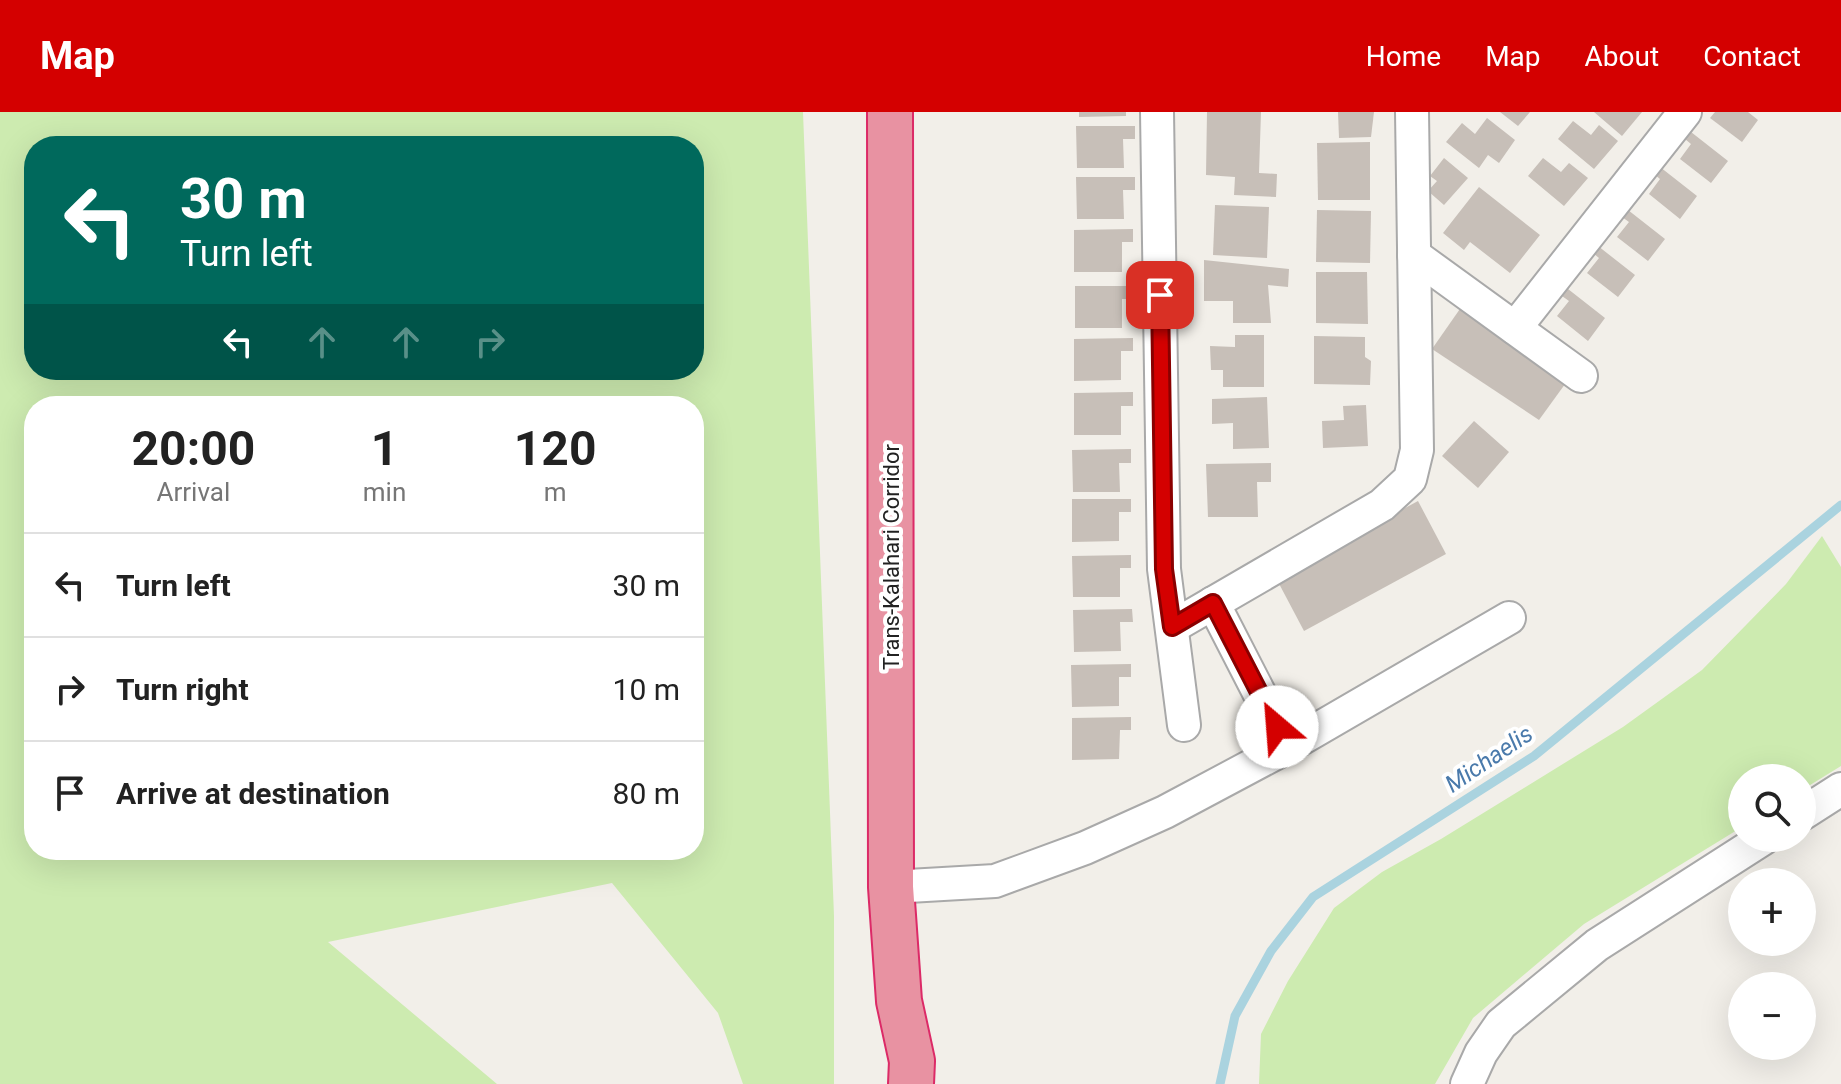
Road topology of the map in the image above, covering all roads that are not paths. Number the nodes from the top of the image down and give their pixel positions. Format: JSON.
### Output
{"nodes":[{"id":1,"x":890,"y":112,"type":"edge"},
{"id":2,"x":1157,"y":112,"type":"edge"},
{"id":3,"x":1436,"y":112,"type":"edge"},
{"id":4,"x":1685,"y":112,"type":"edge"},
{"id":5,"x":1412,"y":126,"type":"edge"},
{"id":6,"x":1414,"y":255,"type":"junction"},
{"id":7,"x":1515,"y":328,"type":"junction"},
{"id":8,"x":1581,"y":376,"type":"dead end"},
{"id":9,"x":1213,"y":603,"type":"junction"},
{"id":10,"x":1509,"y":618,"type":"dead end"},
{"id":11,"x":1172,"y":627,"type":"junction"},
{"id":12,"x":1184,"y":725,"type":"dead end"},
{"id":13,"x":1287,"y":747,"type":"junction"},
{"id":14,"x":1841,"y":789,"type":"edge"},
{"id":15,"x":1816,"y":805,"type":"edge"},
{"id":16,"x":1742,"y":852,"type":"edge"},
{"id":17,"x":891,"y":887,"type":"junction"},
{"id":18,"x":899,"y":1001,"type":"junction"},
{"id":19,"x":882,"y":1084,"type":"edge"},
{"id":20,"x":911,"y":1084,"type":"edge"},
{"id":21,"x":1467,"y":1084,"type":"edge"}],
"edges":[{"from":1,"to":17,"type":"highway","name":"Trans-Kalahari Corridor"},
{"from":2,"to":11,"type":"street"},
{"from":3,"to":5,"type":"street"},
{"from":4,"to":7,"type":"street"},
{"from":5,"to":6,"type":"street"},
{"from":6,"to":7,"type":"street"},
{"from":6,"to":9,"type":"street"},
{"from":7,"to":8,"type":"street"},
{"from":9,"to":11,"type":"street"},
{"from":9,"to":13,"type":"street"},
{"from":10,"to":13,"type":"street"},
{"from":11,"to":12,"type":"street"},
{"from":13,"to":17,"type":"street"},
{"from":14,"to":15,"type":"street"},
{"from":16,"to":21,"type":"street"},
{"from":17,"to":18,"type":"highway","name":"Trans-Kalahari Corridor"},
{"from":18,"to":19,"type":"highway"},
{"from":18,"to":20,"type":"highway"}]}
